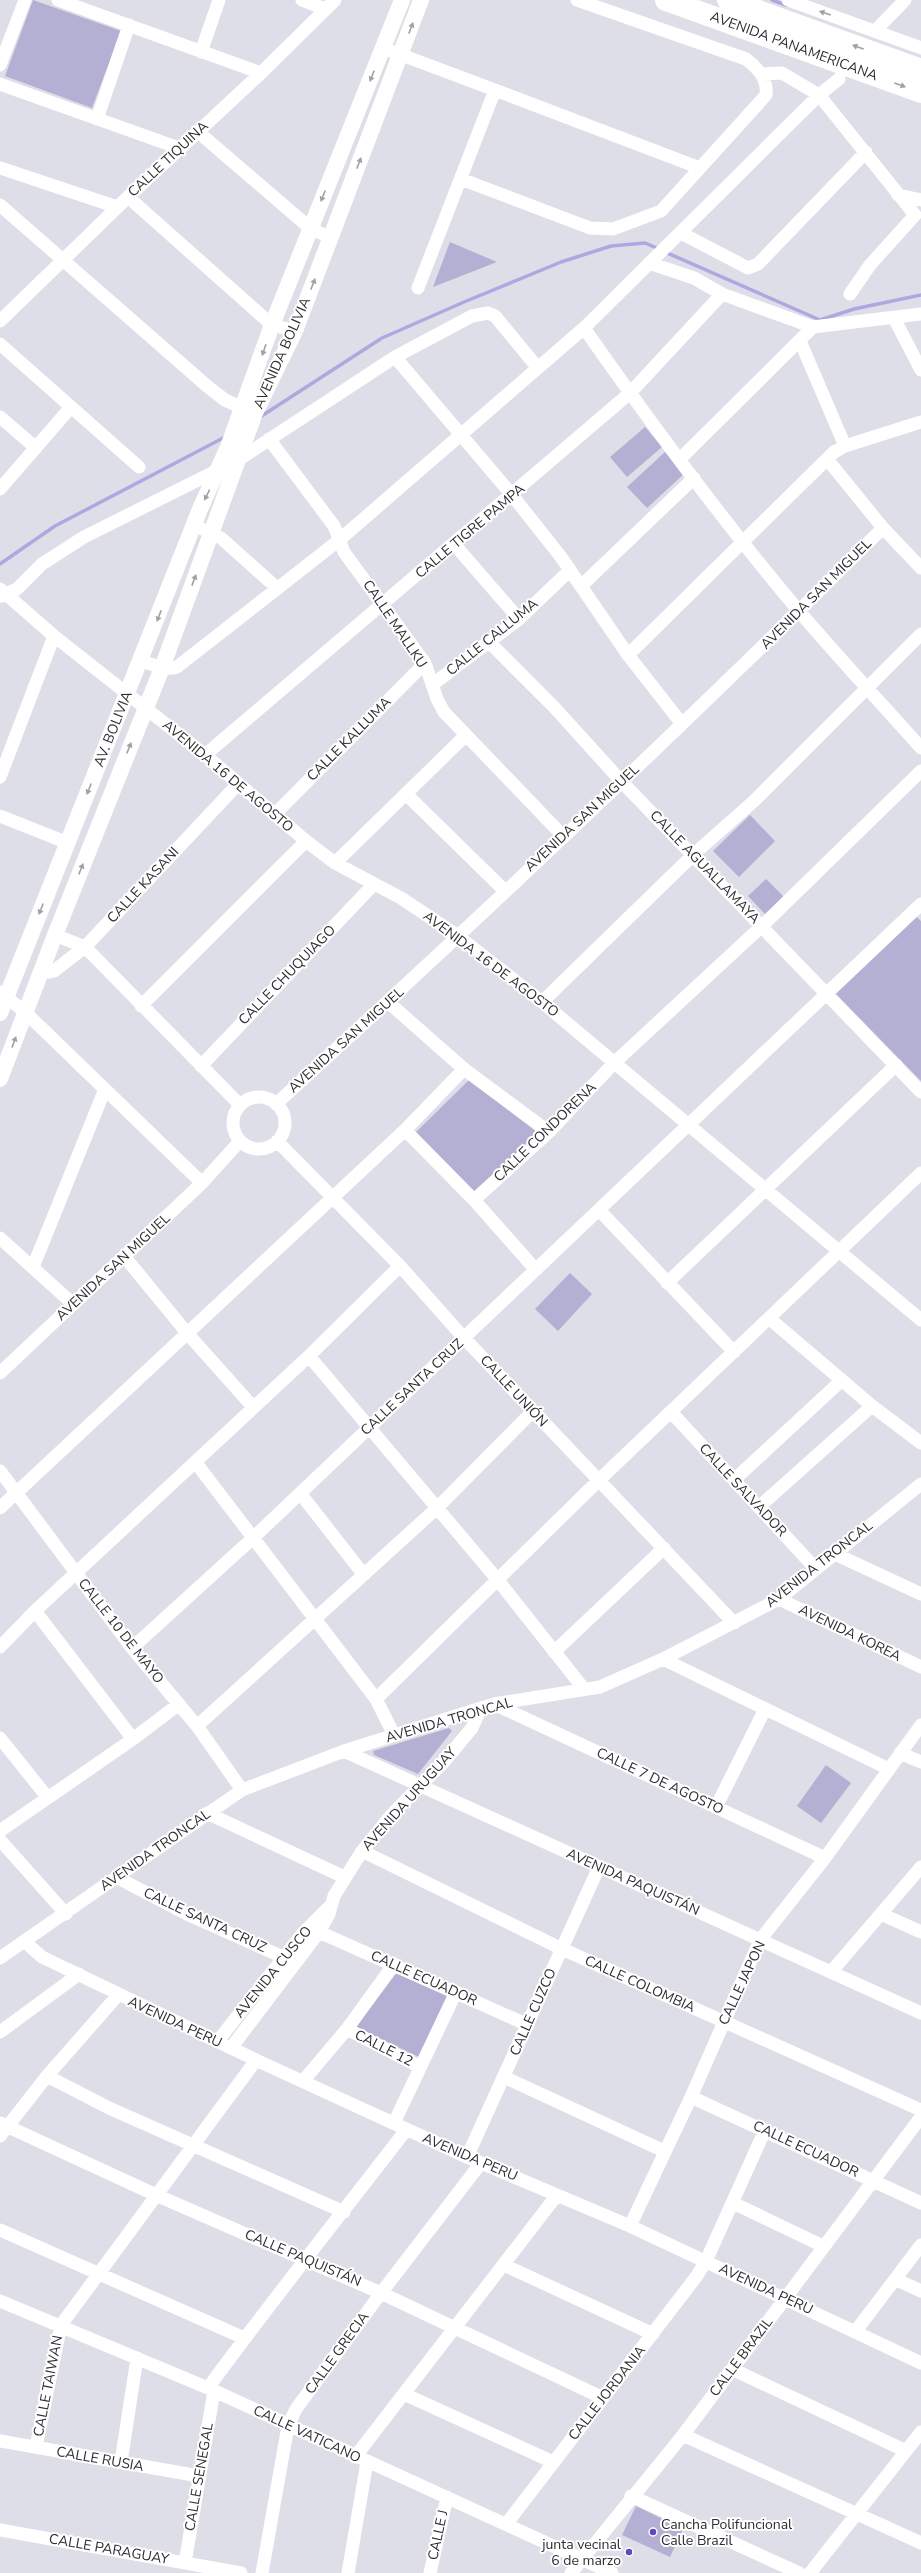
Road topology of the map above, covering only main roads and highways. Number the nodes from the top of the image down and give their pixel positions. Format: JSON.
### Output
{"nodes":[{"id":1,"x":666,"y":0,"type":"edge"},
{"id":2,"x":728,"y":0,"type":"edge"},
{"id":3,"x":921,"y":70,"type":"edge"},
{"id":4,"x":921,"y":92,"type":"edge"}],
"edges":[{"from":1,"to":4,"type":"highway","name":"AVENIDA PANAMERICANA","one_way":true},
{"from":3,"to":2,"type":"highway","name":"AVENIDA PANAMERICANA","one_way":true}]}
